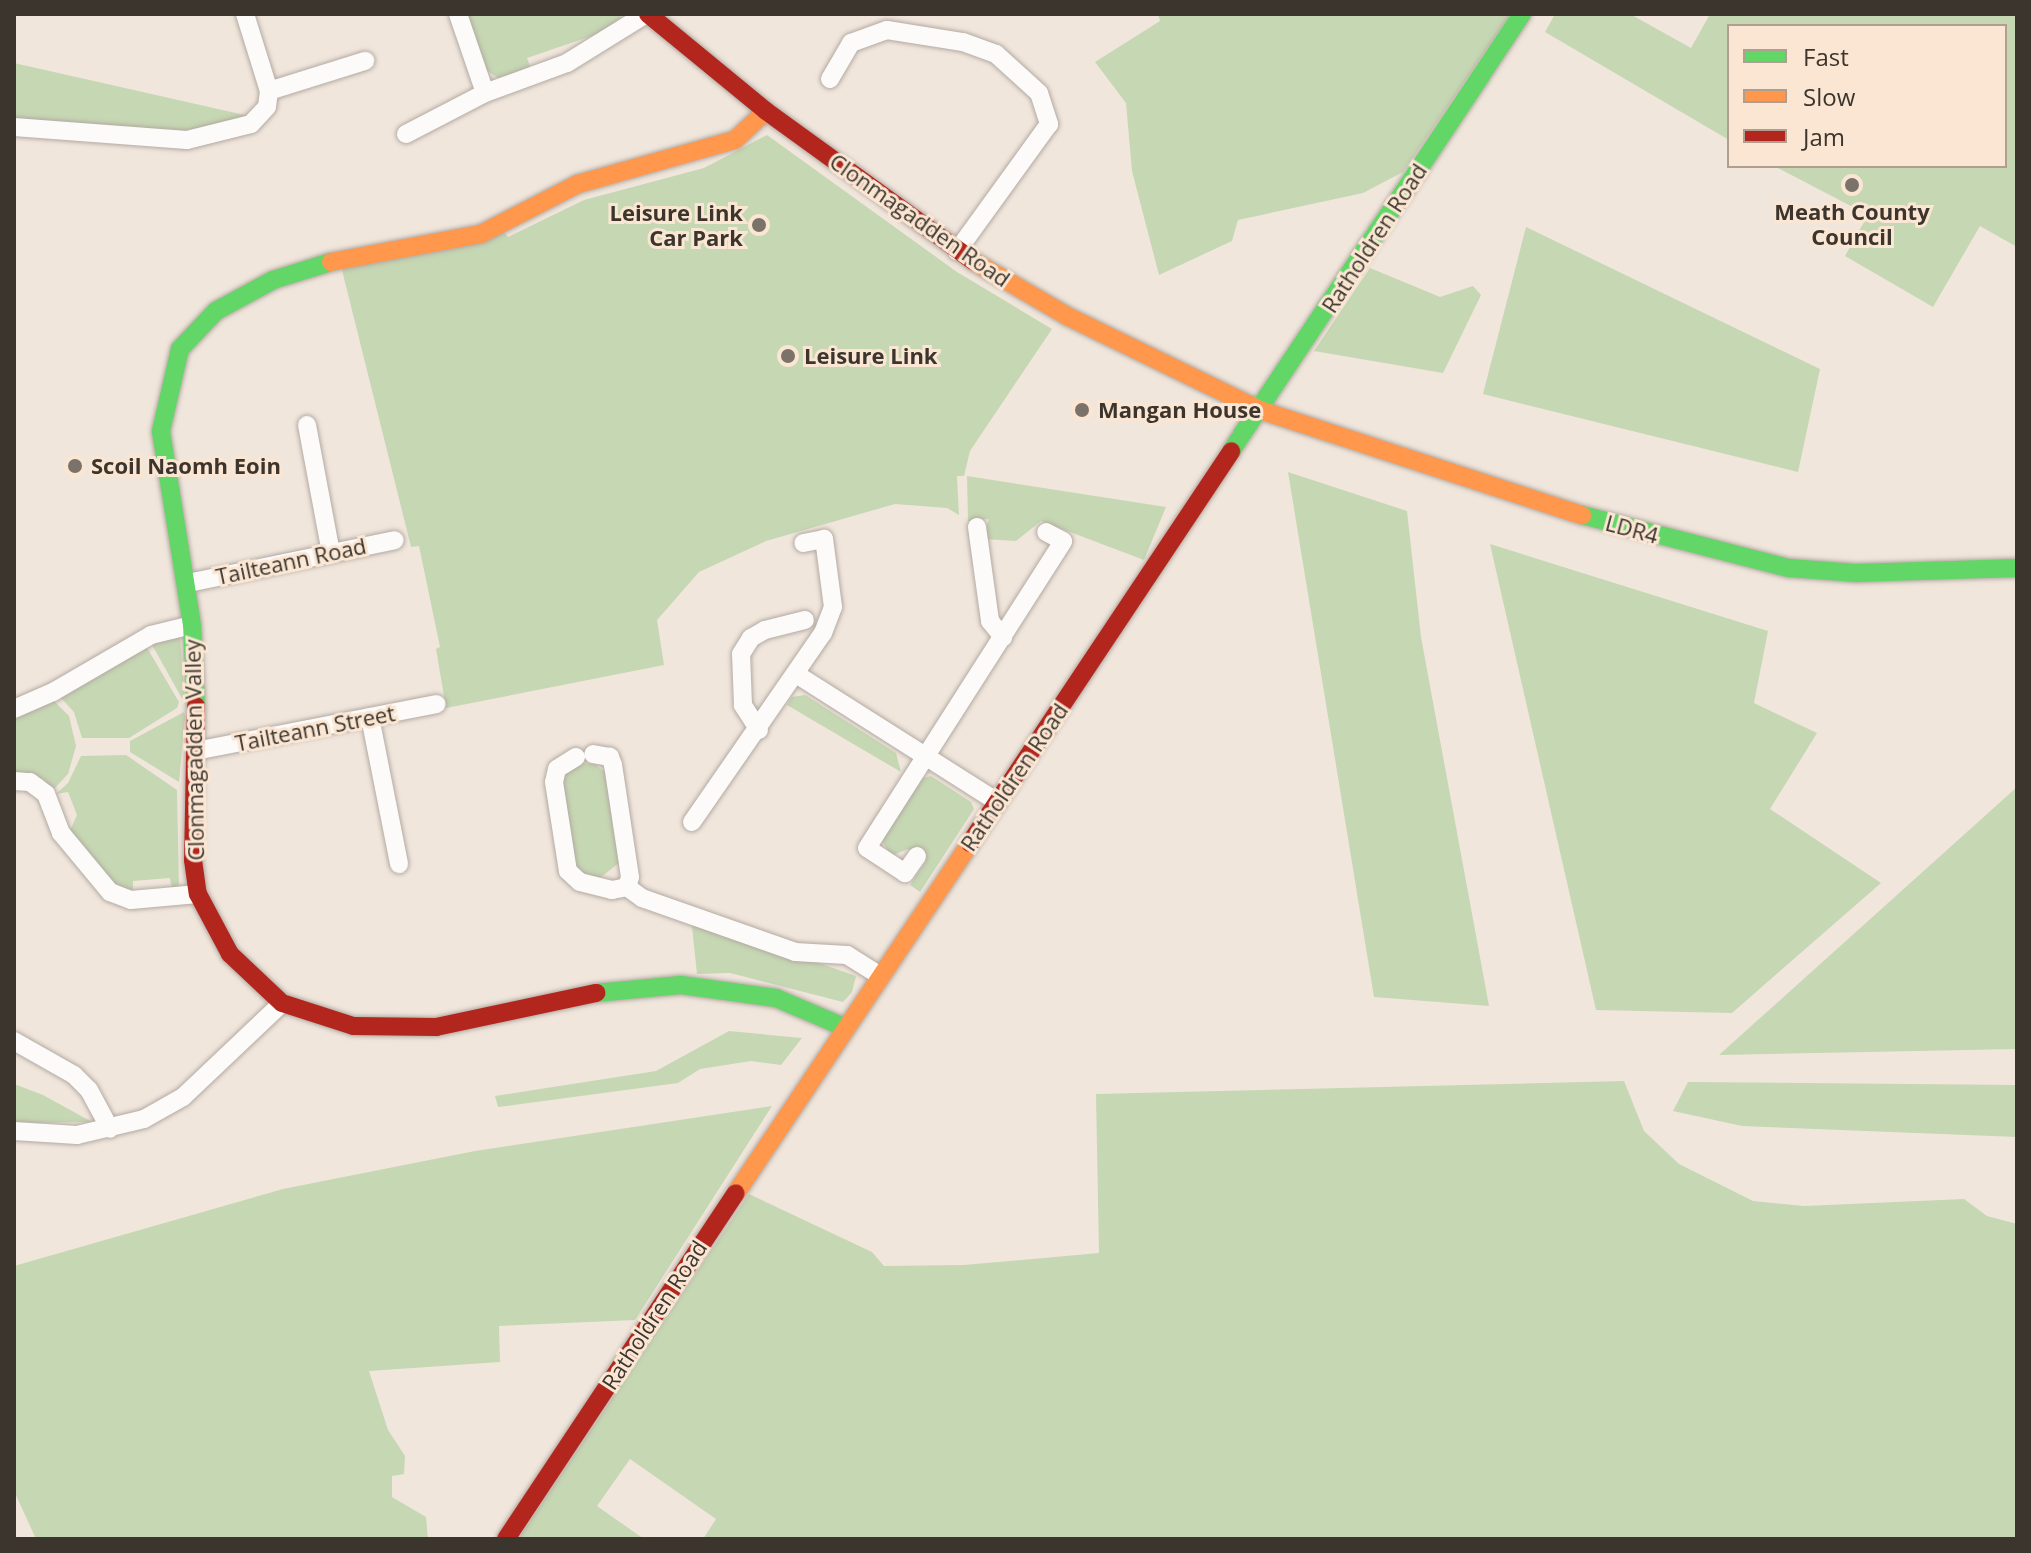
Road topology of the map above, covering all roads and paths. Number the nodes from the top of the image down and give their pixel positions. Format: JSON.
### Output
{"nodes":[{"id":1,"x":245,"y":14,"type":"edge"},
{"id":2,"x":458,"y":14,"type":"edge"},
{"id":3,"x":647,"y":14,"type":"edge"},
{"id":4,"x":1522,"y":14,"type":"edge"},
{"id":5,"x":365,"y":61,"type":"dead end"},
{"id":6,"x":830,"y":79,"type":"dead end"},
{"id":7,"x":485,"y":93,"type":"junction"},
{"id":8,"x":268,"y":99,"type":"junction"},
{"id":9,"x":412,"y":107,"type":"dead end"},
{"id":10,"x":766,"y":111,"type":"junction"},
{"id":11,"x":424,"y":123,"type":"junction"},
{"id":12,"x":14,"y":127,"type":"edge"},
{"id":13,"x":406,"y":134,"type":"dead end"},
{"id":14,"x":957,"y":251,"type":"junction"},
{"id":15,"x":1260,"y":410,"type":"junction"},
{"id":16,"x":307,"y":425,"type":"dead end"},
{"id":17,"x":977,"y":527,"type":"dead end"},
{"id":18,"x":1046,"y":532,"type":"dead end"},
{"id":19,"x":395,"y":540,"type":"dead end"},
{"id":20,"x":803,"y":543,"type":"dead end"},
{"id":21,"x":331,"y":553,"type":"junction"},
{"id":22,"x":2017,"y":568,"type":"edge"},
{"id":23,"x":188,"y":583,"type":"junction"},
{"id":24,"x":805,"y":620,"type":"dead end"},
{"id":25,"x":192,"y":625,"type":"junction"},
{"id":26,"x":1003,"y":637,"type":"junction"},
{"id":27,"x":796,"y":674,"type":"junction"},
{"id":28,"x":436,"y":704,"type":"dead end"},
{"id":29,"x":14,"y":709,"type":"edge"},
{"id":30,"x":370,"y":717,"type":"junction"},
{"id":31,"x":759,"y":730,"type":"junction"},
{"id":32,"x":195,"y":751,"type":"junction"},
{"id":33,"x":926,"y":755,"type":"junction"},
{"id":34,"x":14,"y":781,"type":"edge"},
{"id":35,"x":998,"y":802,"type":"junction"},
{"id":36,"x":692,"y":822,"type":"dead end"},
{"id":37,"x":917,"y":856,"type":"dead end"},
{"id":38,"x":399,"y":864,"type":"dead end"},
{"id":39,"x":627,"y":887,"type":"junction"},
{"id":40,"x":198,"y":894,"type":"junction"},
{"id":41,"x":878,"y":974,"type":"junction"},
{"id":42,"x":282,"y":1003,"type":"junction"},
{"id":43,"x":844,"y":1027,"type":"junction"},
{"id":44,"x":14,"y":1041,"type":"edge"},
{"id":45,"x":110,"y":1129,"type":"junction"},
{"id":46,"x":14,"y":1131,"type":"edge"},
{"id":47,"x":506,"y":1539,"type":"edge"}],
"edges":[{"from":1,"to":8,"type":"street"},
{"from":2,"to":7,"type":"street"},
{"from":3,"to":7,"type":"street"},
{"from":3,"to":10,"type":"street","name":"Clonmagadden Road"},
{"from":4,"to":15,"type":"street","name":"Ratholdren Road"},
{"from":5,"to":8,"type":"street"},
{"from":6,"to":14,"type":"street"},
{"from":7,"to":11,"type":"street"},
{"from":8,"to":12,"type":"street"},
{"from":9,"to":11,"type":"street"},
{"from":10,"to":14,"type":"street","name":"Clonmagadden Road"},
{"from":10,"to":23,"type":"street","name":"Clonmagadden Valley"},
{"from":11,"to":13,"type":"street"},
{"from":14,"to":15,"type":"street","name":"Clonmagadden Road"},
{"from":15,"to":22,"type":"street","name":"LDR4"},
{"from":15,"to":35,"type":"street","name":"Ratholdren Road"},
{"from":16,"to":21,"type":"street"},
{"from":17,"to":26,"type":"street"},
{"from":18,"to":26,"type":"street"},
{"from":19,"to":21,"type":"street","name":"Tailteann Road"},
{"from":20,"to":27,"type":"street"},
{"from":21,"to":23,"type":"street","name":"Tailteann Road"},
{"from":23,"to":25,"type":"street","name":"Clonmagadden Valley"},
{"from":24,"to":31,"type":"street"},
{"from":25,"to":29,"type":"street"},
{"from":25,"to":32,"type":"street","name":"Clonmagadden Valley"},
{"from":26,"to":33,"type":"street"},
{"from":27,"to":31,"type":"street"},
{"from":27,"to":33,"type":"street"},
{"from":28,"to":30,"type":"street","name":"Tailteann Street"},
{"from":30,"to":32,"type":"street","name":"Tailteann Street"},
{"from":30,"to":38,"type":"street"},
{"from":31,"to":36,"type":"street"},
{"from":32,"to":40,"type":"street","name":"Clonmagadden Valley"},
{"from":33,"to":35,"type":"street"},
{"from":33,"to":37,"type":"street"},
{"from":34,"to":40,"type":"street"},
{"from":35,"to":41,"type":"street","name":"Ratholdren Road"},
{"from":39,"to":39,"type":"street"},
{"from":39,"to":41,"type":"street"},
{"from":40,"to":42,"type":"street","name":"Clonmagadden Valley"},
{"from":41,"to":43,"type":"street","name":"Ratholdren Road"},
{"from":42,"to":43,"type":"street","name":"Clonmagadden Valley"},
{"from":42,"to":45,"type":"street"},
{"from":43,"to":47,"type":"street","name":"Ratholdren Road"},
{"from":44,"to":45,"type":"street"},
{"from":45,"to":46,"type":"street"}]}
